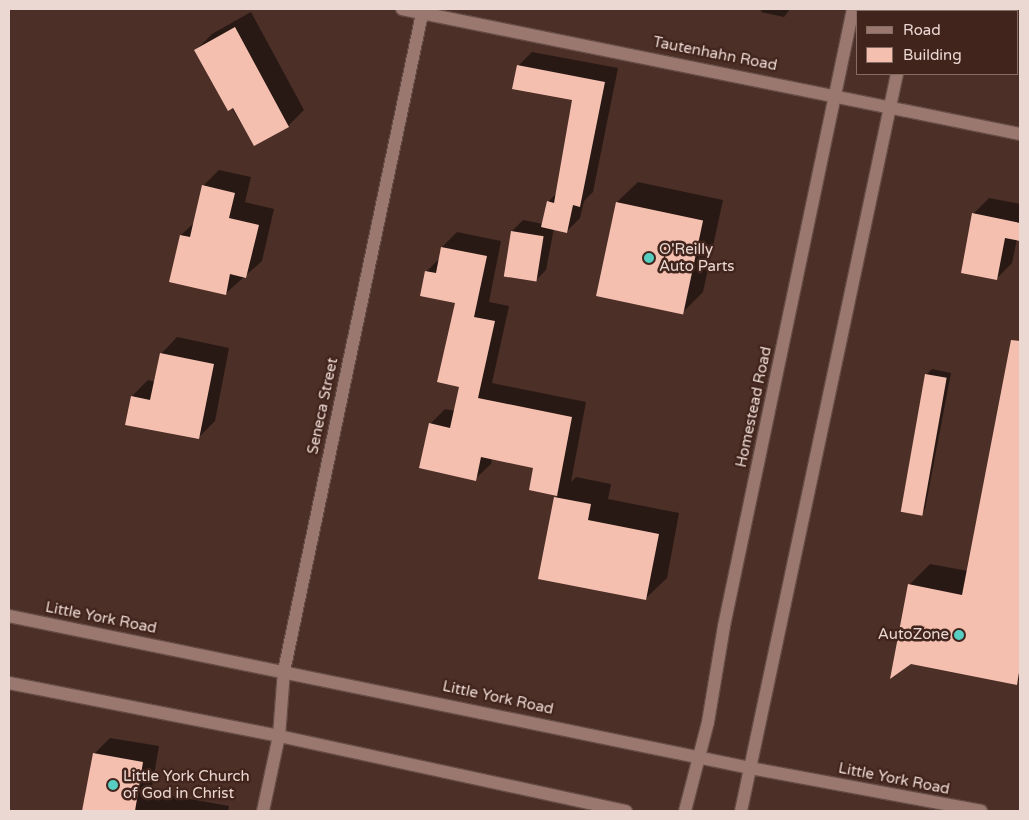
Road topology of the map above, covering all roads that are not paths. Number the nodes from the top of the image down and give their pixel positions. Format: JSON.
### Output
{"nodes":[{"id":1,"x":402,"y":9,"type":"edge"},
{"id":2,"x":853,"y":9,"type":"edge"},
{"id":3,"x":423,"y":11,"type":"edge"},
{"id":4,"x":897,"y":75,"type":"edge"},
{"id":5,"x":836,"y":96,"type":"junction"},
{"id":6,"x":890,"y":107,"type":"junction"},
{"id":7,"x":1020,"y":134,"type":"edge"},
{"id":8,"x":9,"y":616,"type":"edge"},
{"id":9,"x":284,"y":670,"type":"junction"},
{"id":10,"x":9,"y":684,"type":"edge"},
{"id":11,"x":279,"y":736,"type":"junction"},
{"id":12,"x":700,"y":757,"type":"junction"},
{"id":13,"x":750,"y":768,"type":"junction"},
{"id":14,"x":263,"y":811,"type":"edge"},
{"id":15,"x":626,"y":811,"type":"edge"},
{"id":16,"x":685,"y":811,"type":"edge"},
{"id":17,"x":741,"y":811,"type":"edge"},
{"id":18,"x":981,"y":811,"type":"edge"}],
"edges":[{"from":1,"to":3,"type":"main road","name":"Tautenhahn Road"},
{"from":2,"to":5,"type":"main road","name":"Homestead Road"},
{"from":3,"to":5,"type":"main road","name":"Tautenhahn Road"},
{"from":3,"to":9,"type":"main road","name":"Seneca Street"},
{"from":4,"to":6,"type":"main road"},
{"from":5,"to":6,"type":"main road","name":"Tautenhahn Road"},
{"from":5,"to":12,"type":"main road","name":"Homestead Road"},
{"from":6,"to":7,"type":"main road","name":"Tautenhahn Road"},
{"from":6,"to":13,"type":"main road"},
{"from":8,"to":9,"type":"main road","name":"Little York Road"},
{"from":9,"to":11,"type":"main road","name":"Seneca Street"},
{"from":9,"to":12,"type":"main road","name":"Little York Road"},
{"from":10,"to":11,"type":"main road"},
{"from":11,"to":14,"type":"main road","name":"Seneca Street"},
{"from":11,"to":15,"type":"main road"},
{"from":12,"to":13,"type":"main road","name":"Little York Road"},
{"from":12,"to":16,"type":"main road","name":"Homestead Road"},
{"from":13,"to":17,"type":"main road"},
{"from":13,"to":18,"type":"main road","name":"Little York Road"}]}
